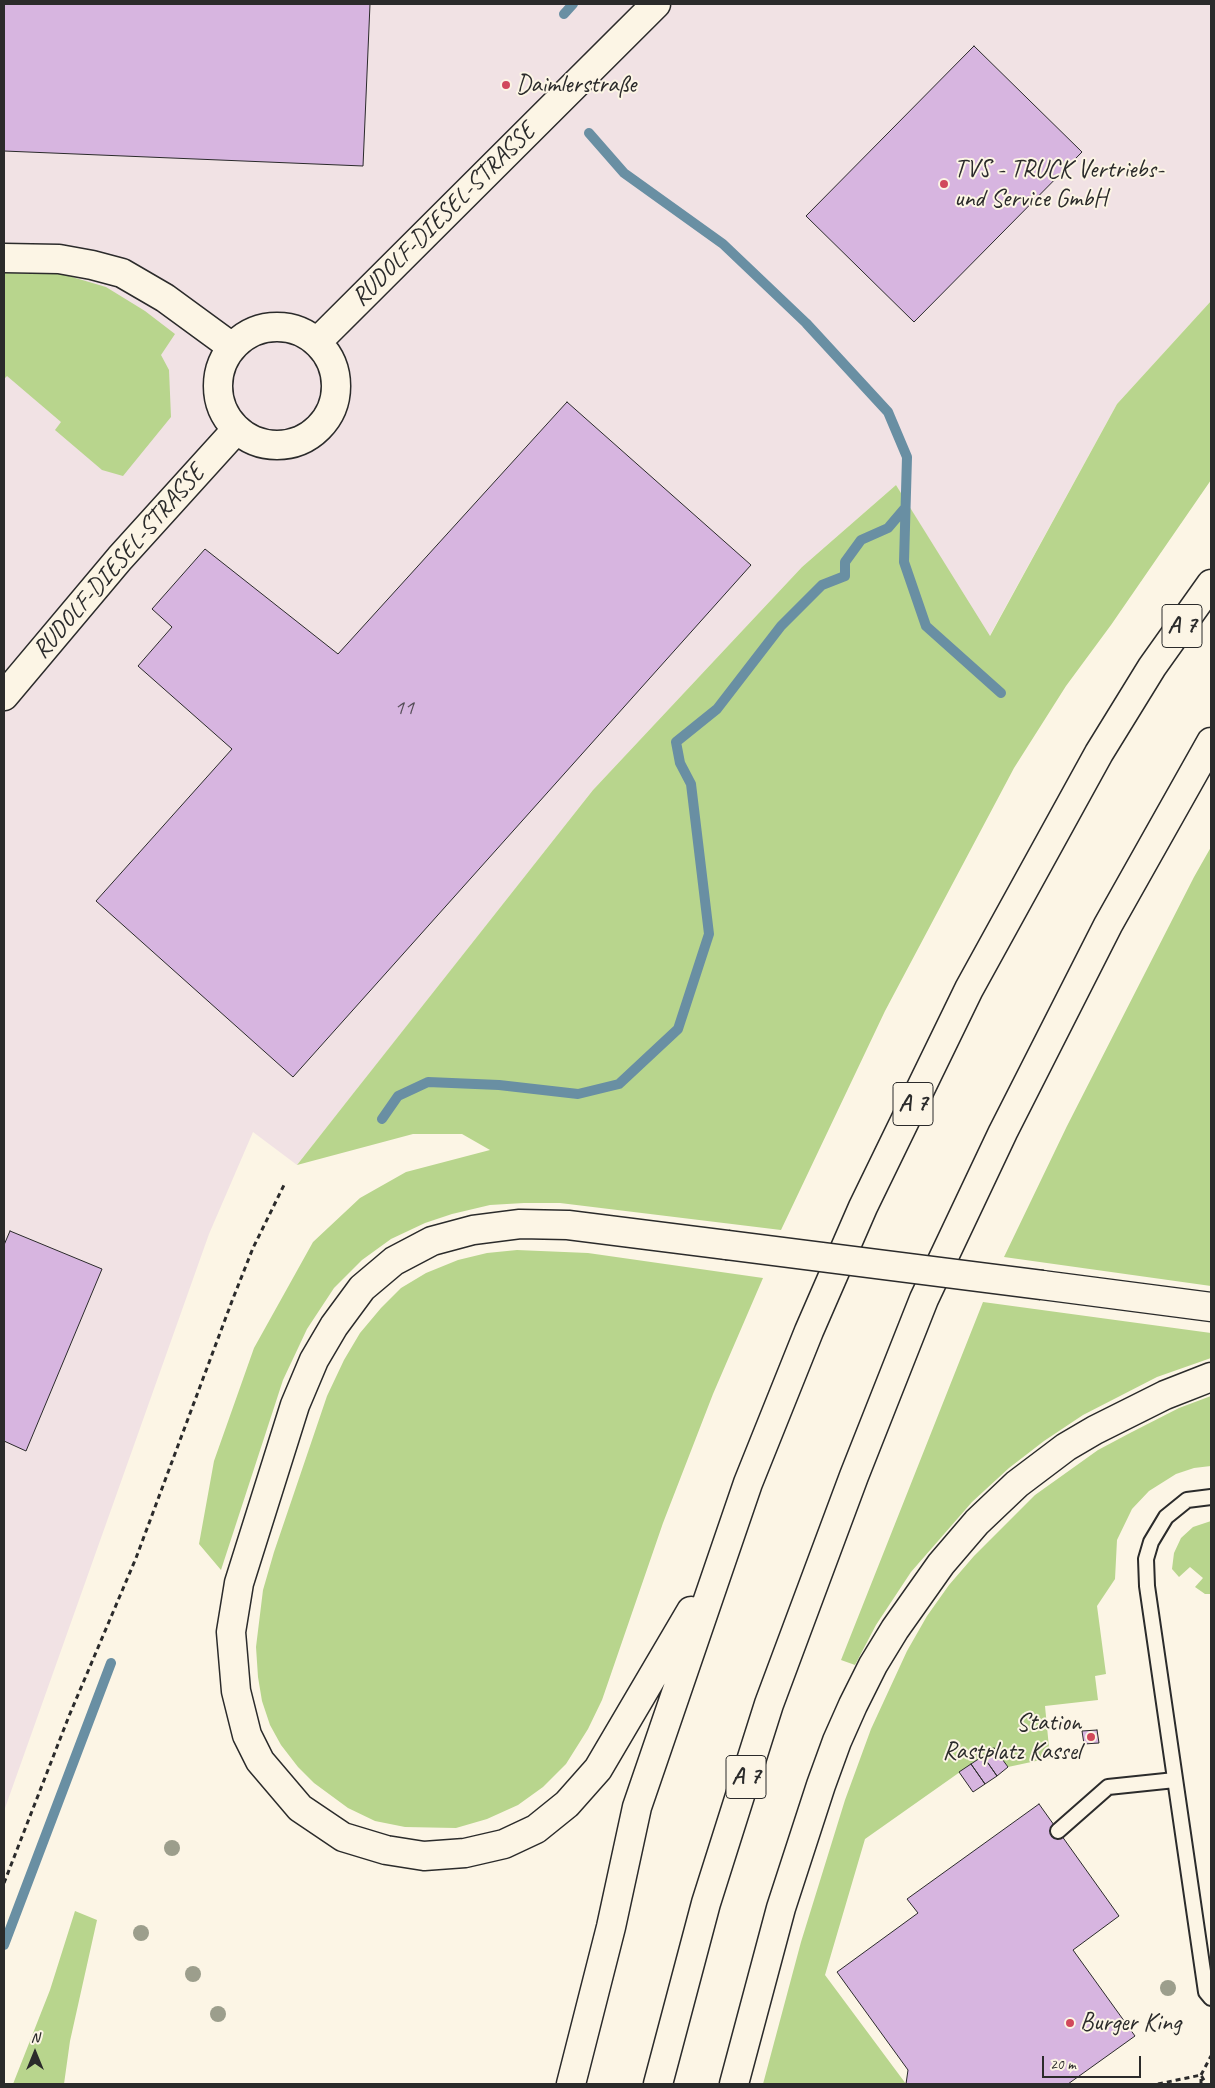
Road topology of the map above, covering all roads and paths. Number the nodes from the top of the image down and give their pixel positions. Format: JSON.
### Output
{"nodes":[{"id":1,"x":656,"y":4,"type":"edge"},
{"id":2,"x":4,"y":258,"type":"edge"},
{"id":3,"x":317,"y":342,"type":"junction"},
{"id":4,"x":232,"y":348,"type":"junction"},
{"id":5,"x":236,"y":430,"type":"junction"},
{"id":6,"x":1211,"y":584,"type":"edge"},
{"id":7,"x":4,"y":696,"type":"edge"},
{"id":8,"x":1211,"y":742,"type":"edge"},
{"id":9,"x":284,"y":1184,"type":"dead end"},
{"id":10,"x":1211,"y":1307,"type":"edge"},
{"id":11,"x":1211,"y":1377,"type":"edge"},
{"id":12,"x":1211,"y":1497,"type":"edge"},
{"id":13,"x":719,"y":1563,"type":"junction"},
{"id":14,"x":1175,"y":1780,"type":"junction"},
{"id":15,"x":1058,"y":1831,"type":"dead end"},
{"id":16,"x":4,"y":1883,"type":"edge"},
{"id":17,"x":1211,"y":1998,"type":"edge"},
{"id":18,"x":1211,"y":2056,"type":"edge"},
{"id":19,"x":1201,"y":2075,"type":"junction"},
{"id":20,"x":571,"y":2084,"type":"edge"},
{"id":21,"x":658,"y":2084,"type":"edge"},
{"id":22,"x":734,"y":2084,"type":"edge"},
{"id":23,"x":1158,"y":2084,"type":"edge"},
{"id":24,"x":1201,"y":2084,"type":"edge"},
{"id":25,"x":1206,"y":2084,"type":"edge"}],
"edges":[{"from":1,"to":3,"type":"main road","name":"RUDOLF-DIESEL-STRASSE"},
{"from":2,"to":4,"type":"main road"},
{"from":3,"to":4,"type":"main road"},
{"from":3,"to":5,"type":"main road"},
{"from":4,"to":5,"type":"main road"},
{"from":5,"to":7,"type":"main road","name":"RUDOLF-DIESEL-STRASSE"},
{"from":6,"to":13,"type":"main road","number":"A 7"},
{"from":8,"to":21,"type":"main road","number":"A 7"},
{"from":9,"to":16,"type":"path"},
{"from":10,"to":13,"type":"main road","bridge":true},
{"from":11,"to":22,"type":"main road"},
{"from":12,"to":14,"type":"lane"},
{"from":13,"to":20,"type":"main road","number":"A 7"},
{"from":14,"to":15,"type":"lane"},
{"from":14,"to":17,"type":"lane"},
{"from":18,"to":19,"type":"path"},
{"from":19,"to":23,"type":"path"},
{"from":19,"to":24,"type":"path"},
{"from":19,"to":25,"type":"path"}]}
